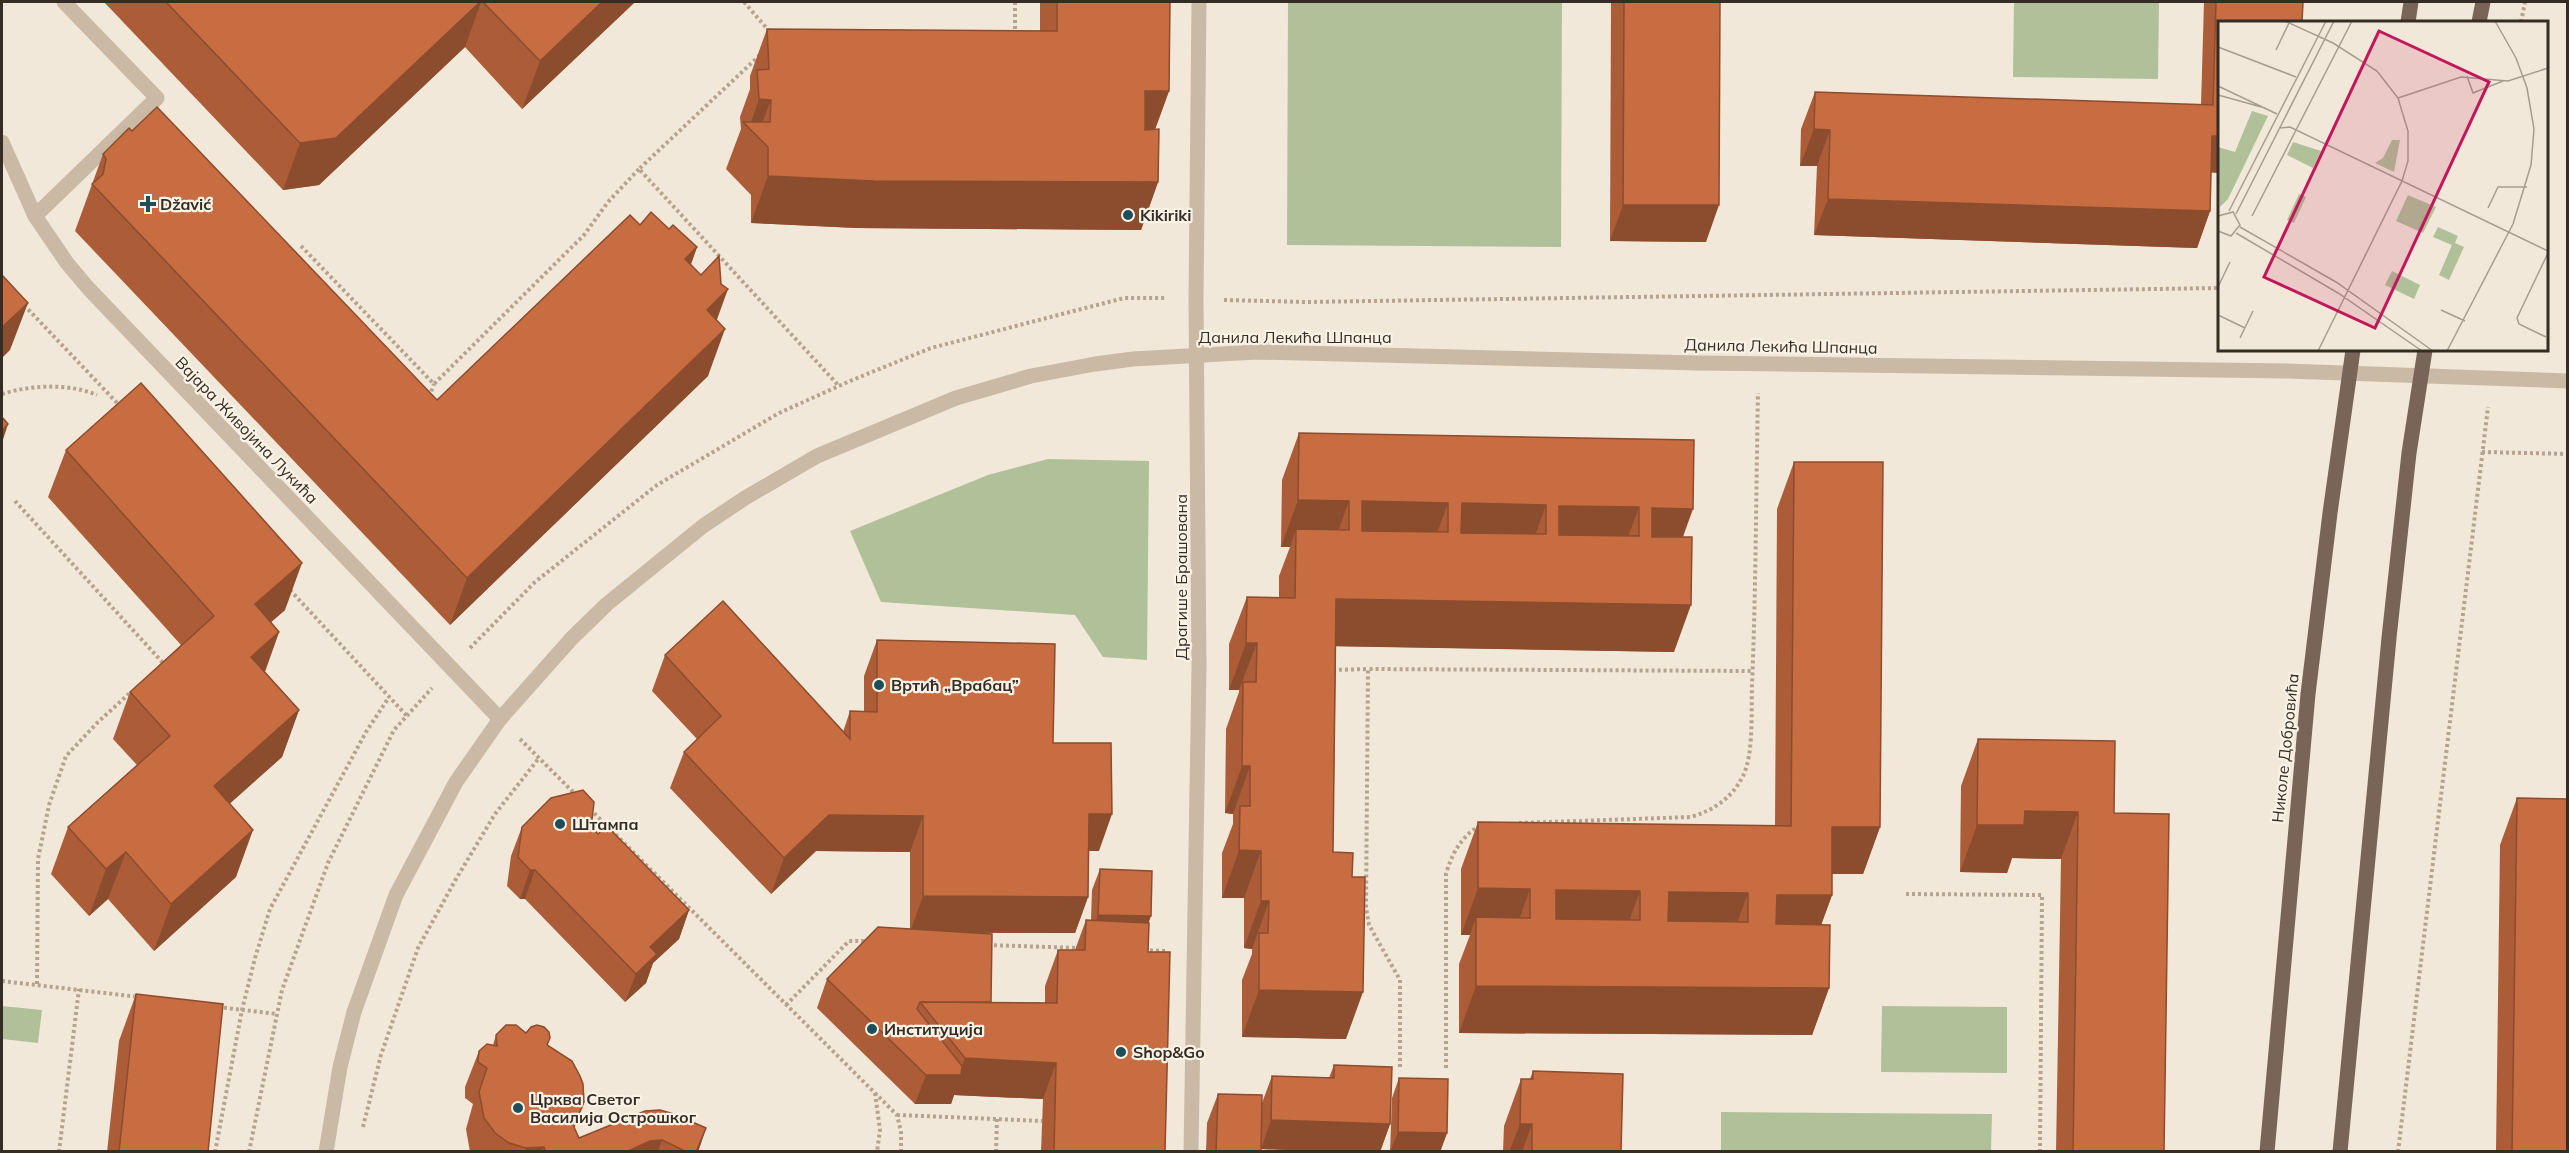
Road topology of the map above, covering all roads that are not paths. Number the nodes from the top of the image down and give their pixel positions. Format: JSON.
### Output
{"nodes":[{"id":1,"x":64,"y":2,"type":"edge"},
{"id":2,"x":1199,"y":2,"type":"edge"},
{"id":3,"x":2411,"y":2,"type":"edge"},
{"id":4,"x":2483,"y":2,"type":"edge"},
{"id":5,"x":2408,"y":21,"type":"edge"},
{"id":6,"x":2479,"y":21,"type":"edge"},
{"id":7,"x":2,"y":142,"type":"edge"},
{"id":8,"x":35,"y":216,"type":"junction"},
{"id":9,"x":2353,"y":351,"type":"edge"},
{"id":10,"x":2425,"y":351,"type":"edge"},
{"id":11,"x":1197,"y":355,"type":"junction"},
{"id":12,"x":2349,"y":374,"type":"junction"},
{"id":13,"x":2421,"y":376,"type":"junction"},
{"id":14,"x":2568,"y":381,"type":"edge"},
{"id":15,"x":500,"y":719,"type":"junction"},
{"id":16,"x":326,"y":1152,"type":"edge"},
{"id":17,"x":1191,"y":1152,"type":"edge"},
{"id":18,"x":2267,"y":1152,"type":"edge"},
{"id":19,"x":2340,"y":1152,"type":"edge"}],
"edges":[{"from":1,"to":8,"type":"street"},
{"from":2,"to":11,"type":"street","name":"Драгише Брашована"},
{"from":3,"to":5,"type":"main road"},
{"from":4,"to":6,"type":"main road"},
{"from":7,"to":8,"type":"street","name":"Вајара Живојина Лукића"},
{"from":8,"to":15,"type":"street","name":"Вајара Живојина Лукића"},
{"from":9,"to":12,"type":"main road","name":"Николе Добровића"},
{"from":10,"to":13,"type":"main road"},
{"from":11,"to":12,"type":"street","name":"Данила Лекића Шпанца"},
{"from":11,"to":15,"type":"street","name":"Данила Лекића Шпанца"},
{"from":11,"to":17,"type":"street","name":"Драгише Брашована"},
{"from":12,"to":13,"type":"street","name":"Данила Лекића Шпанца"},
{"from":12,"to":18,"type":"main road","name":"Николе Добровића"},
{"from":13,"to":14,"type":"street","name":"Данила Лекића Шпанца"},
{"from":13,"to":19,"type":"main road"},
{"from":15,"to":16,"type":"street","name":"Данила Лекића Шпанца"}]}
